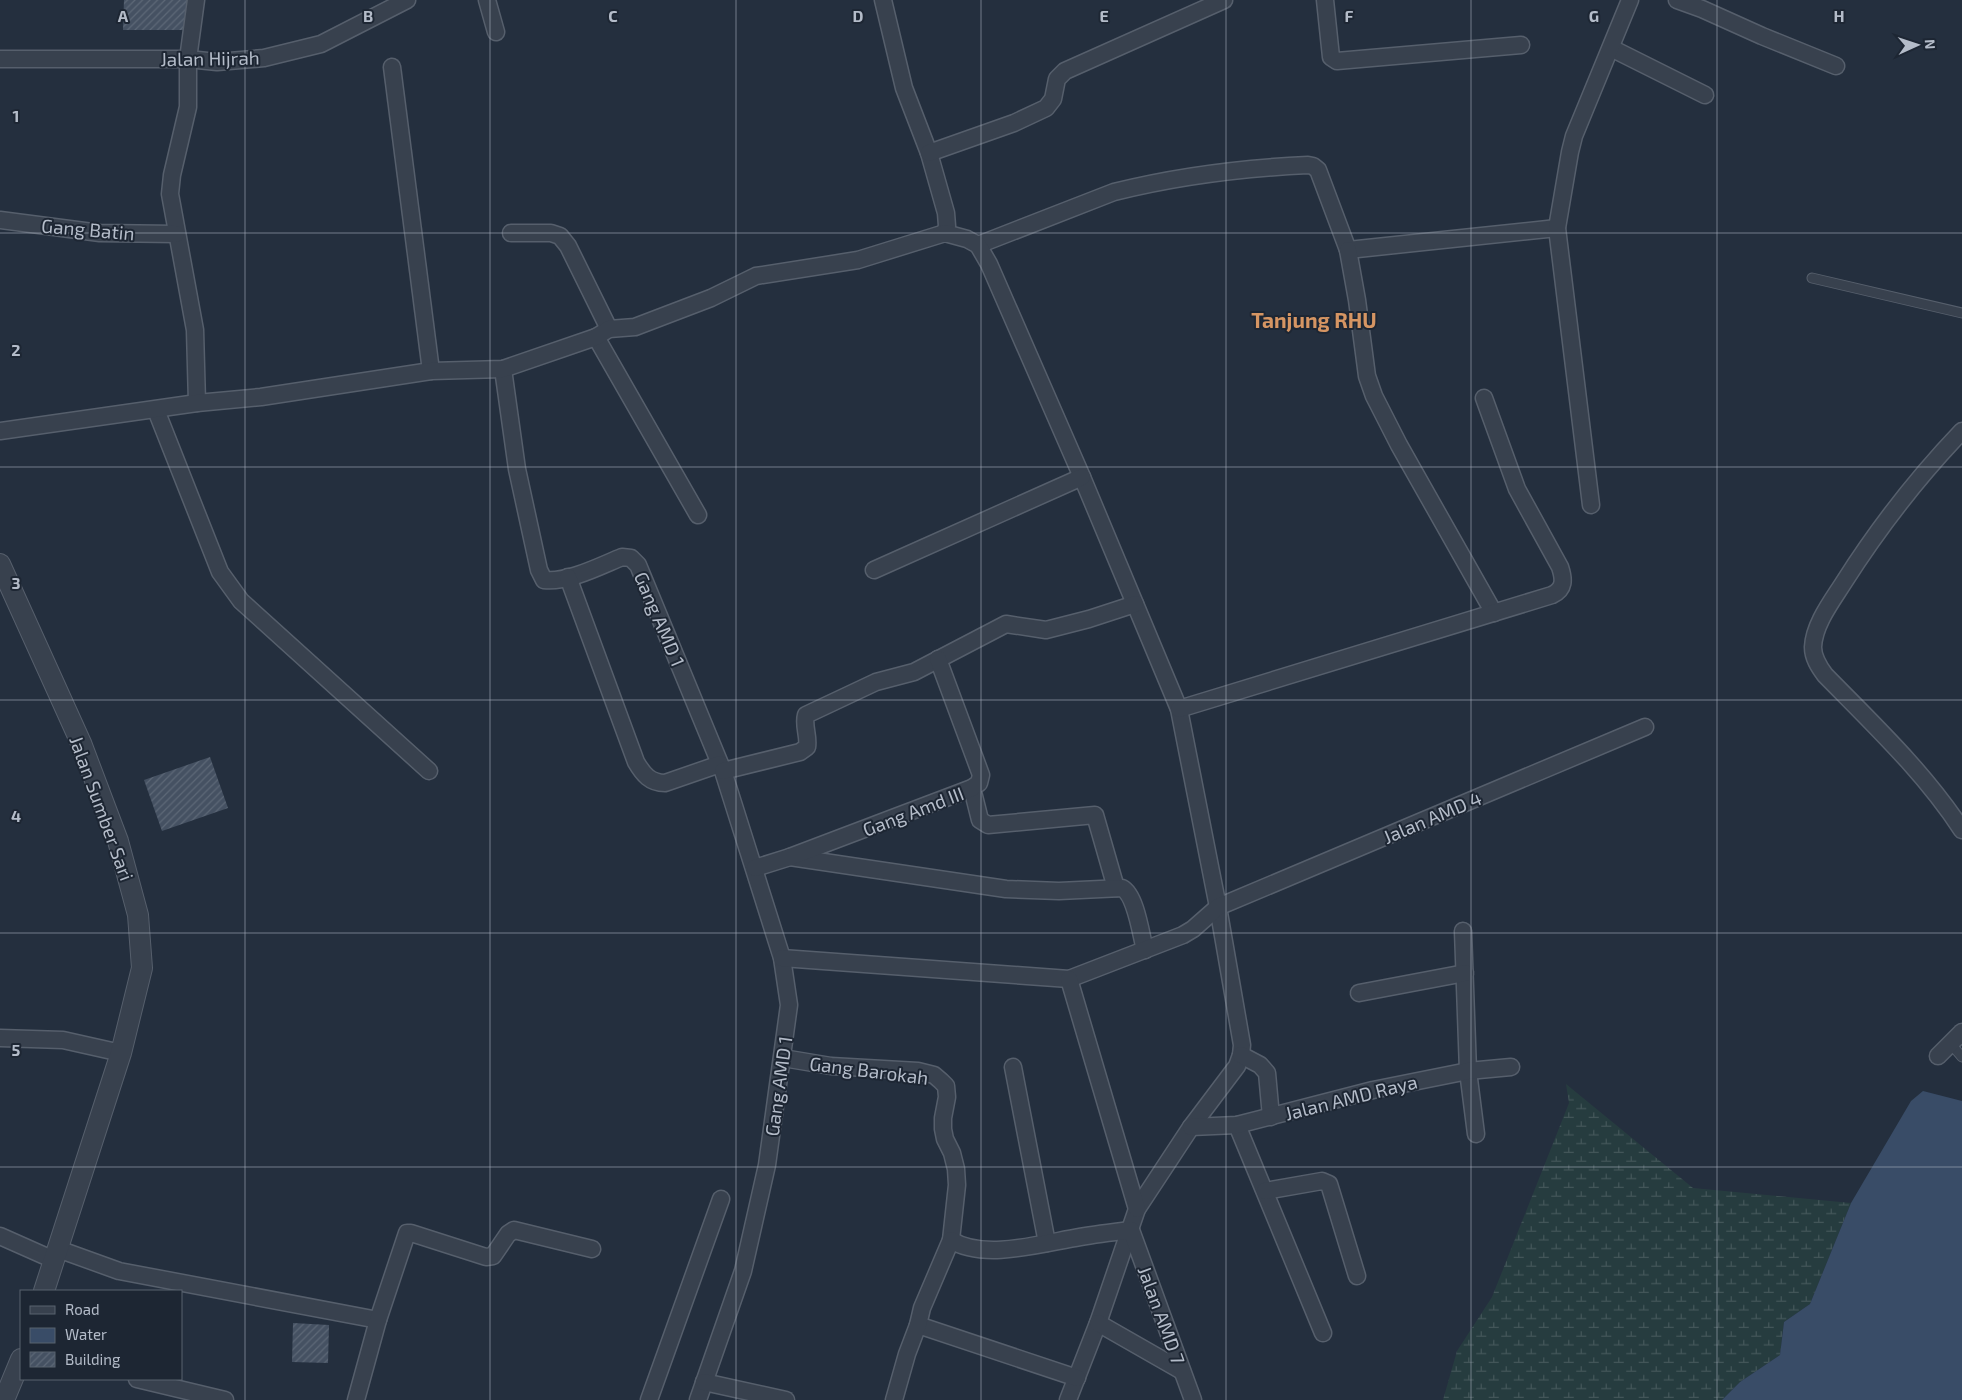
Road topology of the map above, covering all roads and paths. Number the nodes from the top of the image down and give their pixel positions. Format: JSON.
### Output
{"nodes":[{"id":1,"x":196,"y":0,"type":"edge"},
{"id":2,"x":407,"y":0,"type":"edge"},
{"id":3,"x":487,"y":0,"type":"edge"},
{"id":4,"x":883,"y":0,"type":"edge"},
{"id":5,"x":1224,"y":0,"type":"edge"},
{"id":6,"x":1325,"y":0,"type":"edge"},
{"id":7,"x":1630,"y":0,"type":"edge"},
{"id":8,"x":1677,"y":0,"type":"edge"},
{"id":9,"x":496,"y":32,"type":"dead end"},
{"id":10,"x":1521,"y":45,"type":"dead end"},
{"id":11,"x":1611,"y":48,"type":"junction"},
{"id":12,"x":0,"y":59,"type":"edge"},
{"id":13,"x":188,"y":59,"type":"junction"},
{"id":14,"x":1836,"y":66,"type":"dead end"},
{"id":15,"x":392,"y":67,"type":"dead end"},
{"id":16,"x":1705,"y":95,"type":"dead end"},
{"id":17,"x":929,"y":154,"type":"junction"},
{"id":18,"x":0,"y":220,"type":"edge"},
{"id":19,"x":1558,"y":228,"type":"junction"},
{"id":20,"x":945,"y":233,"type":"junction"},
{"id":21,"x":176,"y":234,"type":"junction"},
{"id":22,"x":511,"y":234,"type":"dead end"},
{"id":23,"x":978,"y":245,"type":"junction"},
{"id":24,"x":1348,"y":250,"type":"junction"},
{"id":25,"x":1812,"y":278,"type":"dead end"},
{"id":26,"x":1962,"y":313,"type":"edge"},
{"id":27,"x":602,"y":333,"type":"junction"},
{"id":28,"x":502,"y":369,"type":"junction"},
{"id":29,"x":431,"y":371,"type":"junction"},
{"id":30,"x":1484,"y":398,"type":"dead end"},
{"id":31,"x":198,"y":404,"type":"junction"},
{"id":32,"x":156,"y":410,"type":"junction"},
{"id":33,"x":0,"y":431,"type":"edge"},
{"id":34,"x":1962,"y":431,"type":"edge"},
{"id":35,"x":1082,"y":477,"type":"junction"},
{"id":36,"x":1591,"y":506,"type":"dead end"},
{"id":37,"x":698,"y":515,"type":"dead end"},
{"id":38,"x":0,"y":564,"type":"edge"},
{"id":39,"x":874,"y":570,"type":"dead end"},
{"id":40,"x":568,"y":577,"type":"junction"},
{"id":41,"x":5,"y":587,"type":"edge"},
{"id":42,"x":1135,"y":604,"type":"junction"},
{"id":43,"x":1494,"y":613,"type":"junction"},
{"id":44,"x":938,"y":659,"type":"junction"},
{"id":45,"x":1179,"y":709,"type":"junction"},
{"id":46,"x":1645,"y":728,"type":"dead end"},
{"id":47,"x":721,"y":768,"type":"junction"},
{"id":48,"x":429,"y":771,"type":"dead end"},
{"id":49,"x":972,"y":788,"type":"junction"},
{"id":50,"x":1962,"y":830,"type":"edge"},
{"id":51,"x":790,"y":857,"type":"junction"},
{"id":52,"x":755,"y":868,"type":"junction"},
{"id":53,"x":1116,"y":888,"type":"junction"},
{"id":54,"x":1218,"y":907,"type":"junction"},
{"id":55,"x":1464,"y":931,"type":"dead end"},
{"id":56,"x":1146,"y":950,"type":"junction"},
{"id":57,"x":782,"y":958,"type":"junction"},
{"id":58,"x":1465,"y":973,"type":"junction"},
{"id":59,"x":1069,"y":980,"type":"junction"},
{"id":60,"x":1359,"y":993,"type":"dead end"},
{"id":61,"x":1962,"y":1032,"type":"edge"},
{"id":62,"x":0,"y":1038,"type":"edge"},
{"id":63,"x":1951,"y":1044,"type":"junction"},
{"id":64,"x":121,"y":1053,"type":"junction"},
{"id":65,"x":1241,"y":1055,"type":"junction"},
{"id":66,"x":1938,"y":1056,"type":"dead end"},
{"id":67,"x":1962,"y":1057,"type":"edge"},
{"id":68,"x":783,"y":1058,"type":"junction"},
{"id":69,"x":1013,"y":1066,"type":"dead end"},
{"id":70,"x":1511,"y":1067,"type":"dead end"},
{"id":71,"x":1468,"y":1071,"type":"junction"},
{"id":72,"x":1272,"y":1117,"type":"junction"},
{"id":73,"x":1237,"y":1125,"type":"junction"},
{"id":74,"x":1191,"y":1127,"type":"junction"},
{"id":75,"x":1476,"y":1134,"type":"dead end"},
{"id":76,"x":1265,"y":1191,"type":"junction"},
{"id":77,"x":721,"y":1199,"type":"dead end"},
{"id":78,"x":1137,"y":1209,"type":"junction"},
{"id":79,"x":1130,"y":1230,"type":"junction"},
{"id":80,"x":0,"y":1236,"type":"edge"},
{"id":81,"x":951,"y":1240,"type":"junction"},
{"id":82,"x":1047,"y":1243,"type":"junction"},
{"id":83,"x":592,"y":1249,"type":"dead end"},
{"id":84,"x":56,"y":1255,"type":"junction"},
{"id":85,"x":1357,"y":1276,"type":"dead end"},
{"id":86,"x":44,"y":1290,"type":"edge"},
{"id":87,"x":378,"y":1320,"type":"junction"},
{"id":88,"x":1098,"y":1323,"type":"junction"},
{"id":89,"x":918,"y":1326,"type":"junction"},
{"id":90,"x":1323,"y":1333,"type":"dead end"},
{"id":91,"x":20,"y":1361,"type":"edge"},
{"id":92,"x":1182,"y":1371,"type":"junction"},
{"id":93,"x":1077,"y":1378,"type":"junction"},
{"id":94,"x":141,"y":1380,"type":"edge"},
{"id":95,"x":704,"y":1382,"type":"junction"},
{"id":96,"x":4,"y":1394,"type":"edge"},
{"id":97,"x":225,"y":1400,"type":"edge"},
{"id":98,"x":356,"y":1400,"type":"edge"},
{"id":99,"x":649,"y":1400,"type":"edge"},
{"id":100,"x":698,"y":1400,"type":"edge"},
{"id":101,"x":786,"y":1400,"type":"edge"},
{"id":102,"x":894,"y":1400,"type":"edge"},
{"id":103,"x":1068,"y":1400,"type":"edge"},
{"id":104,"x":1193,"y":1400,"type":"edge"}],
"edges":[{"from":1,"to":13,"type":"street"},
{"from":2,"to":13,"type":"street","name":"Jalan Hijrah"},
{"from":3,"to":9,"type":"street"},
{"from":4,"to":17,"type":"street"},
{"from":5,"to":17,"type":"street"},
{"from":6,"to":10,"type":"street"},
{"from":7,"to":11,"type":"street"},
{"from":8,"to":14,"type":"street"},
{"from":11,"to":16,"type":"street"},
{"from":11,"to":19,"type":"street"},
{"from":12,"to":13,"type":"street","name":"Jalan Hijrah"},
{"from":13,"to":21,"type":"street"},
{"from":15,"to":29,"type":"street"},
{"from":17,"to":20,"type":"street"},
{"from":18,"to":21,"type":"street","name":"Gang Batin"},
{"from":19,"to":24,"type":"street"},
{"from":19,"to":36,"type":"street"},
{"from":20,"to":23,"type":"street"},
{"from":20,"to":27,"type":"street"},
{"from":21,"to":31,"type":"street"},
{"from":22,"to":27,"type":"street"},
{"from":23,"to":24,"type":"street"},
{"from":23,"to":35,"type":"street"},
{"from":24,"to":43,"type":"street"},
{"from":25,"to":26,"type":"lane"},
{"from":27,"to":28,"type":"street"},
{"from":27,"to":37,"type":"street"},
{"from":28,"to":29,"type":"street"},
{"from":28,"to":40,"type":"street","name":"Gang AMD 1"},
{"from":29,"to":31,"type":"street"},
{"from":30,"to":43,"type":"street"},
{"from":31,"to":32,"type":"street"},
{"from":32,"to":33,"type":"street"},
{"from":32,"to":48,"type":"street"},
{"from":34,"to":50,"type":"street"},
{"from":35,"to":39,"type":"street"},
{"from":35,"to":42,"type":"street"},
{"from":38,"to":41,"type":"street","name":"Jalan Sumber Sari"},
{"from":40,"to":47,"type":"street"},
{"from":40,"to":47,"type":"street","name":"Gang AMD 1"},
{"from":41,"to":64,"type":"street","name":"Jalan Sumber Sari"},
{"from":42,"to":44,"type":"street"},
{"from":42,"to":45,"type":"street"},
{"from":43,"to":45,"type":"street"},
{"from":44,"to":47,"type":"street"},
{"from":44,"to":49,"type":"street"},
{"from":45,"to":54,"type":"street"},
{"from":46,"to":54,"type":"street","name":"Jalan AMD 4"},
{"from":47,"to":52,"type":"street","name":"Gang AMD 1"},
{"from":49,"to":51,"type":"street","name":"Gang Amd III"},
{"from":49,"to":53,"type":"street","name":"Gang Amd III"},
{"from":51,"to":52,"type":"street","name":"Gang Amd III"},
{"from":51,"to":53,"type":"street"},
{"from":52,"to":57,"type":"street","name":"Gang AMD 1"},
{"from":53,"to":56,"type":"street"},
{"from":54,"to":56,"type":"street"},
{"from":54,"to":65,"type":"street"},
{"from":55,"to":58,"type":"street"},
{"from":56,"to":59,"type":"street"},
{"from":57,"to":59,"type":"street"},
{"from":57,"to":68,"type":"street","name":"Gang AMD 1"},
{"from":58,"to":60,"type":"street"},
{"from":58,"to":71,"type":"street"},
{"from":59,"to":78,"type":"street"},
{"from":61,"to":63,"type":"street"},
{"from":62,"to":64,"type":"street"},
{"from":63,"to":66,"type":"street"},
{"from":63,"to":67,"type":"lane"},
{"from":64,"to":84,"type":"street","name":"Jalan Sumber Sari"},
{"from":65,"to":72,"type":"street"},
{"from":65,"to":74,"type":"street"},
{"from":68,"to":81,"type":"street","name":"Gang Barokah"},
{"from":68,"to":95,"type":"street","name":"Gang AMD 1"},
{"from":69,"to":82,"type":"street"},
{"from":70,"to":71,"type":"street","name":"Jalan AMD Raya"},
{"from":71,"to":72,"type":"street","name":"Jalan AMD Raya"},
{"from":71,"to":75,"type":"street"},
{"from":72,"to":73,"type":"street","name":"Jalan AMD Raya"},
{"from":73,"to":74,"type":"street","name":"Jalan AMD Raya"},
{"from":73,"to":76,"type":"street"},
{"from":74,"to":78,"type":"street"},
{"from":76,"to":85,"type":"street"},
{"from":76,"to":90,"type":"street"},
{"from":77,"to":99,"type":"street"},
{"from":78,"to":79,"type":"street"},
{"from":79,"to":82,"type":"street"},
{"from":79,"to":88,"type":"street"},
{"from":79,"to":92,"type":"street","name":"Jalan AMD 7"},
{"from":80,"to":84,"type":"street"},
{"from":81,"to":82,"type":"street"},
{"from":81,"to":89,"type":"street","name":"Gang Barokah"},
{"from":83,"to":87,"type":"street"},
{"from":84,"to":86,"type":"street","name":"Jalan Sumber Sari"},
{"from":84,"to":87,"type":"street"},
{"from":87,"to":98,"type":"street"},
{"from":88,"to":92,"type":"street"},
{"from":88,"to":93,"type":"street"},
{"from":89,"to":93,"type":"street"},
{"from":89,"to":102,"type":"street","name":"Gang Barokah"},
{"from":91,"to":96,"type":"street"},
{"from":92,"to":104,"type":"street","name":"Jalan AMD 7"},
{"from":93,"to":103,"type":"street"},
{"from":94,"to":97,"type":"street"},
{"from":95,"to":100,"type":"street","name":"Gang AMD 1"},
{"from":95,"to":101,"type":"street"}]}
